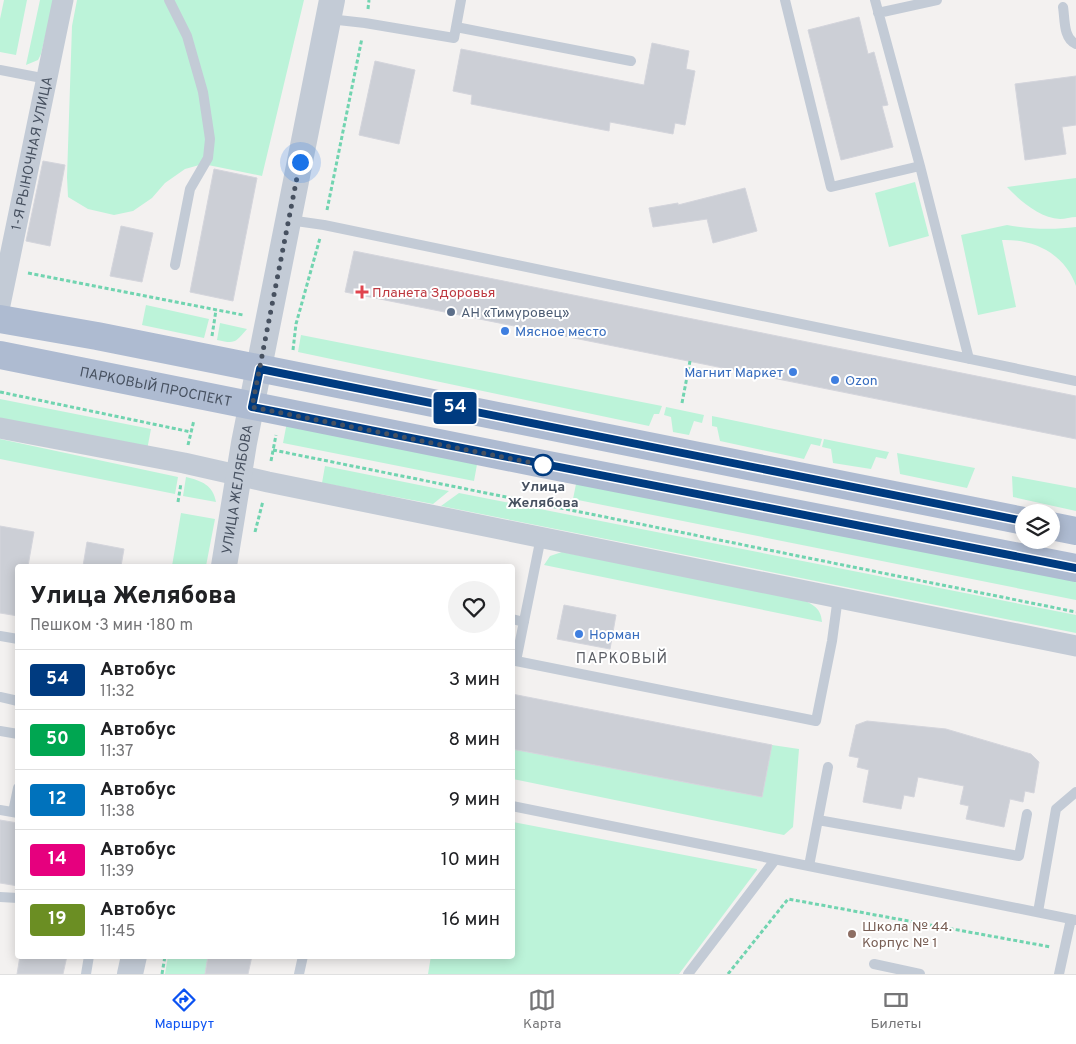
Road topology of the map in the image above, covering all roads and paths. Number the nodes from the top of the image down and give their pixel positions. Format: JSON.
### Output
{"nodes":[{"id":1,"x":63,"y":0,"type":"edge"},
{"id":2,"x":169,"y":0,"type":"edge"},
{"id":3,"x":369,"y":0,"type":"edge"},
{"id":4,"x":462,"y":0,"type":"edge"},
{"id":5,"x":785,"y":0,"type":"edge"},
{"id":6,"x":875,"y":0,"type":"edge"},
{"id":7,"x":937,"y":0,"type":"edge"},
{"id":8,"x":1063,"y":7,"type":"dead end"},
{"id":9,"x":331,"y":10,"type":"edge"},
{"id":10,"x":878,"y":13,"type":"junction"},
{"id":11,"x":365,"y":23,"type":"junction"},
{"id":12,"x":456,"y":27,"type":"junction"},
{"id":13,"x":1076,"y":44,"type":"edge"},
{"id":14,"x":631,"y":61,"type":"dead end"},
{"id":15,"x":0,"y":70,"type":"edge"},
{"id":16,"x":47,"y":79,"type":"junction"},
{"id":17,"x":920,"y":166,"type":"junction"},
{"id":18,"x":289,"y":220,"type":"junction"},
{"id":19,"x":324,"y":225,"type":"junction"},
{"id":20,"x":175,"y":265,"type":"dead end"},
{"id":21,"x":7,"y":268,"type":"junction"},
{"id":22,"x":0,"y":305,"type":"edge"},
{"id":23,"x":216,"y":310,"type":"junction"},
{"id":24,"x":243,"y":315,"type":"dead end"},
{"id":25,"x":0,"y":319,"type":"edge"},
{"id":26,"x":212,"y":336,"type":"dead end"},
{"id":27,"x":292,"y":350,"type":"dead end"},
{"id":28,"x":0,"y":355,"type":"edge"},
{"id":29,"x":969,"y":359,"type":"junction"},
{"id":30,"x":690,"y":361,"type":"dead end"},
{"id":31,"x":260,"y":369,"type":"junction"},
{"id":32,"x":1076,"y":381,"type":"edge"},
{"id":33,"x":0,"y":392,"type":"edge"},
{"id":34,"x":682,"y":403,"type":"dead end"},
{"id":35,"x":252,"y":407,"type":"junction"},
{"id":36,"x":194,"y":420,"type":"dead end"},
{"id":37,"x":0,"y":428,"type":"edge"},
{"id":38,"x":273,"y":450,"type":"dead end"},
{"id":39,"x":238,"y":475,"type":"junction"},
{"id":40,"x":1015,"y":519,"type":"edge"},
{"id":41,"x":1060,"y":528,"type":"edge"},
{"id":42,"x":1076,"y":531,"type":"edge"},
{"id":43,"x":541,"y":537,"type":"junction"},
{"id":44,"x":228,"y":564,"type":"edge"},
{"id":45,"x":1076,"y":568,"type":"edge"},
{"id":46,"x":838,"y":597,"type":"junction"},
{"id":47,"x":1076,"y":612,"type":"edge"},
{"id":48,"x":515,"y":620,"type":"edge"},
{"id":49,"x":524,"y":622,"type":"junction"},
{"id":50,"x":0,"y":636,"type":"edge"},
{"id":51,"x":15,"y":638,"type":"edge"},
{"id":52,"x":1076,"y":646,"type":"edge"},
{"id":53,"x":0,"y":697,"type":"edge"},
{"id":54,"x":15,"y":700,"type":"edge"},
{"id":55,"x":0,"y":731,"type":"edge"},
{"id":56,"x":15,"y":734,"type":"edge"},
{"id":57,"x":828,"y":768,"type":"dead end"},
{"id":58,"x":1076,"y":792,"type":"edge"},
{"id":59,"x":515,"y":807,"type":"edge"},
{"id":60,"x":0,"y":810,"type":"edge"},
{"id":61,"x":15,"y":813,"type":"edge"},
{"id":62,"x":1027,"y":814,"type":"dead end"},
{"id":63,"x":818,"y":820,"type":"junction"},
{"id":64,"x":775,"y":860,"type":"junction"},
{"id":65,"x":809,"y":866,"type":"junction"},
{"id":66,"x":0,"y":897,"type":"edge"},
{"id":67,"x":15,"y":898,"type":"edge"},
{"id":68,"x":1038,"y":912,"type":"junction"},
{"id":69,"x":1073,"y":920,"type":"edge"},
{"id":70,"x":1065,"y":949,"type":"junction"},
{"id":71,"x":88,"y":959,"type":"edge"},
{"id":72,"x":133,"y":959,"type":"edge"},
{"id":73,"x":165,"y":959,"type":"edge"},
{"id":74,"x":302,"y":959,"type":"edge"},
{"id":75,"x":874,"y":964,"type":"dead end"},
{"id":76,"x":86,"y":974,"type":"edge"},
{"id":77,"x":130,"y":974,"type":"edge"},
{"id":78,"x":162,"y":974,"type":"edge"},
{"id":79,"x":299,"y":974,"type":"edge"},
{"id":80,"x":688,"y":974,"type":"edge"},
{"id":81,"x":728,"y":974,"type":"edge"},
{"id":82,"x":920,"y":974,"type":"edge"},
{"id":83,"x":1059,"y":974,"type":"edge"}],
"edges":[{"from":1,"to":16,"type":"street","name":"1-Я РЫНОЧНАЯ УЛИЦА"},
{"from":2,"to":20,"type":"lane"},
{"from":3,"to":11,"type":"path"},
{"from":4,"to":12,"type":"lane"},
{"from":5,"to":17,"type":"lane"},
{"from":6,"to":10,"type":"lane"},
{"from":7,"to":10,"type":"lane"},
{"from":8,"to":13,"type":"lane"},
{"from":9,"to":11,"type":"lane"},
{"from":9,"to":18,"type":"street","name":"УЛИЦА ЖЕЛЯБОВА"},
{"from":10,"to":17,"type":"lane"},
{"from":11,"to":12,"type":"lane"},
{"from":11,"to":19,"type":"path"},
{"from":12,"to":14,"type":"lane"},
{"from":15,"to":16,"type":"lane"},
{"from":16,"to":21,"type":"street","name":"1-Я РЫНОЧНАЯ УЛИЦА"},
{"from":17,"to":29,"type":"lane"},
{"from":18,"to":19,"type":"lane"},
{"from":18,"to":31,"type":"street","name":"УЛИЦА ЖЕЛЯБОВА"},
{"from":19,"to":27,"type":"path"},
{"from":19,"to":29,"type":"lane"},
{"from":21,"to":22,"type":"street","name":"1-Я РЫНОЧНАЯ УЛИЦА"},
{"from":21,"to":23,"type":"path"},
{"from":23,"to":24,"type":"path"},
{"from":23,"to":26,"type":"path"},
{"from":25,"to":31,"type":"main road"},
{"from":28,"to":35,"type":"main road","name":"ПАРКОВЫЙ ПРОСПЕКТ"},
{"from":29,"to":32,"type":"lane"},
{"from":30,"to":34,"type":"path"},
{"from":31,"to":35,"type":"street","name":"УЛИЦА ЖЕЛЯБОВА"},
{"from":31,"to":40,"type":"main road"},
{"from":33,"to":36,"type":"path"},
{"from":35,"to":39,"type":"street","name":"УЛИЦА ЖЕЛЯБОВА"},
{"from":35,"to":45,"type":"main road","name":"ПАРКОВЫЙ ПРОСПЕКТ"},
{"from":37,"to":39,"type":"street"},
{"from":38,"to":47,"type":"path"},
{"from":39,"to":43,"type":"street"},
{"from":39,"to":44,"type":"street","name":"УЛИЦА ЖЕЛЯБОВА"},
{"from":41,"to":42,"type":"main road"},
{"from":43,"to":46,"type":"street"},
{"from":43,"to":49,"type":"lane"},
{"from":46,"to":49,"type":"lane"},
{"from":46,"to":52,"type":"street"},
{"from":48,"to":49,"type":"lane"},
{"from":50,"to":51,"type":"lane"},
{"from":53,"to":54,"type":"lane"},
{"from":55,"to":56,"type":"lane"},
{"from":57,"to":63,"type":"lane"},
{"from":58,"to":68,"type":"lane"},
{"from":59,"to":64,"type":"lane"},
{"from":60,"to":61,"type":"lane"},
{"from":62,"to":63,"type":"lane"},
{"from":63,"to":65,"type":"lane"},
{"from":64,"to":65,"type":"lane"},
{"from":64,"to":80,"type":"lane"},
{"from":65,"to":68,"type":"lane"},
{"from":66,"to":67,"type":"lane"},
{"from":68,"to":69,"type":"lane"},
{"from":69,"to":70,"type":"lane"},
{"from":70,"to":81,"type":"path"},
{"from":70,"to":83,"type":"lane"},
{"from":71,"to":76,"type":"lane"},
{"from":72,"to":77,"type":"street"},
{"from":73,"to":78,"type":"path"},
{"from":74,"to":79,"type":"lane"},
{"from":75,"to":82,"type":"lane"}]}
